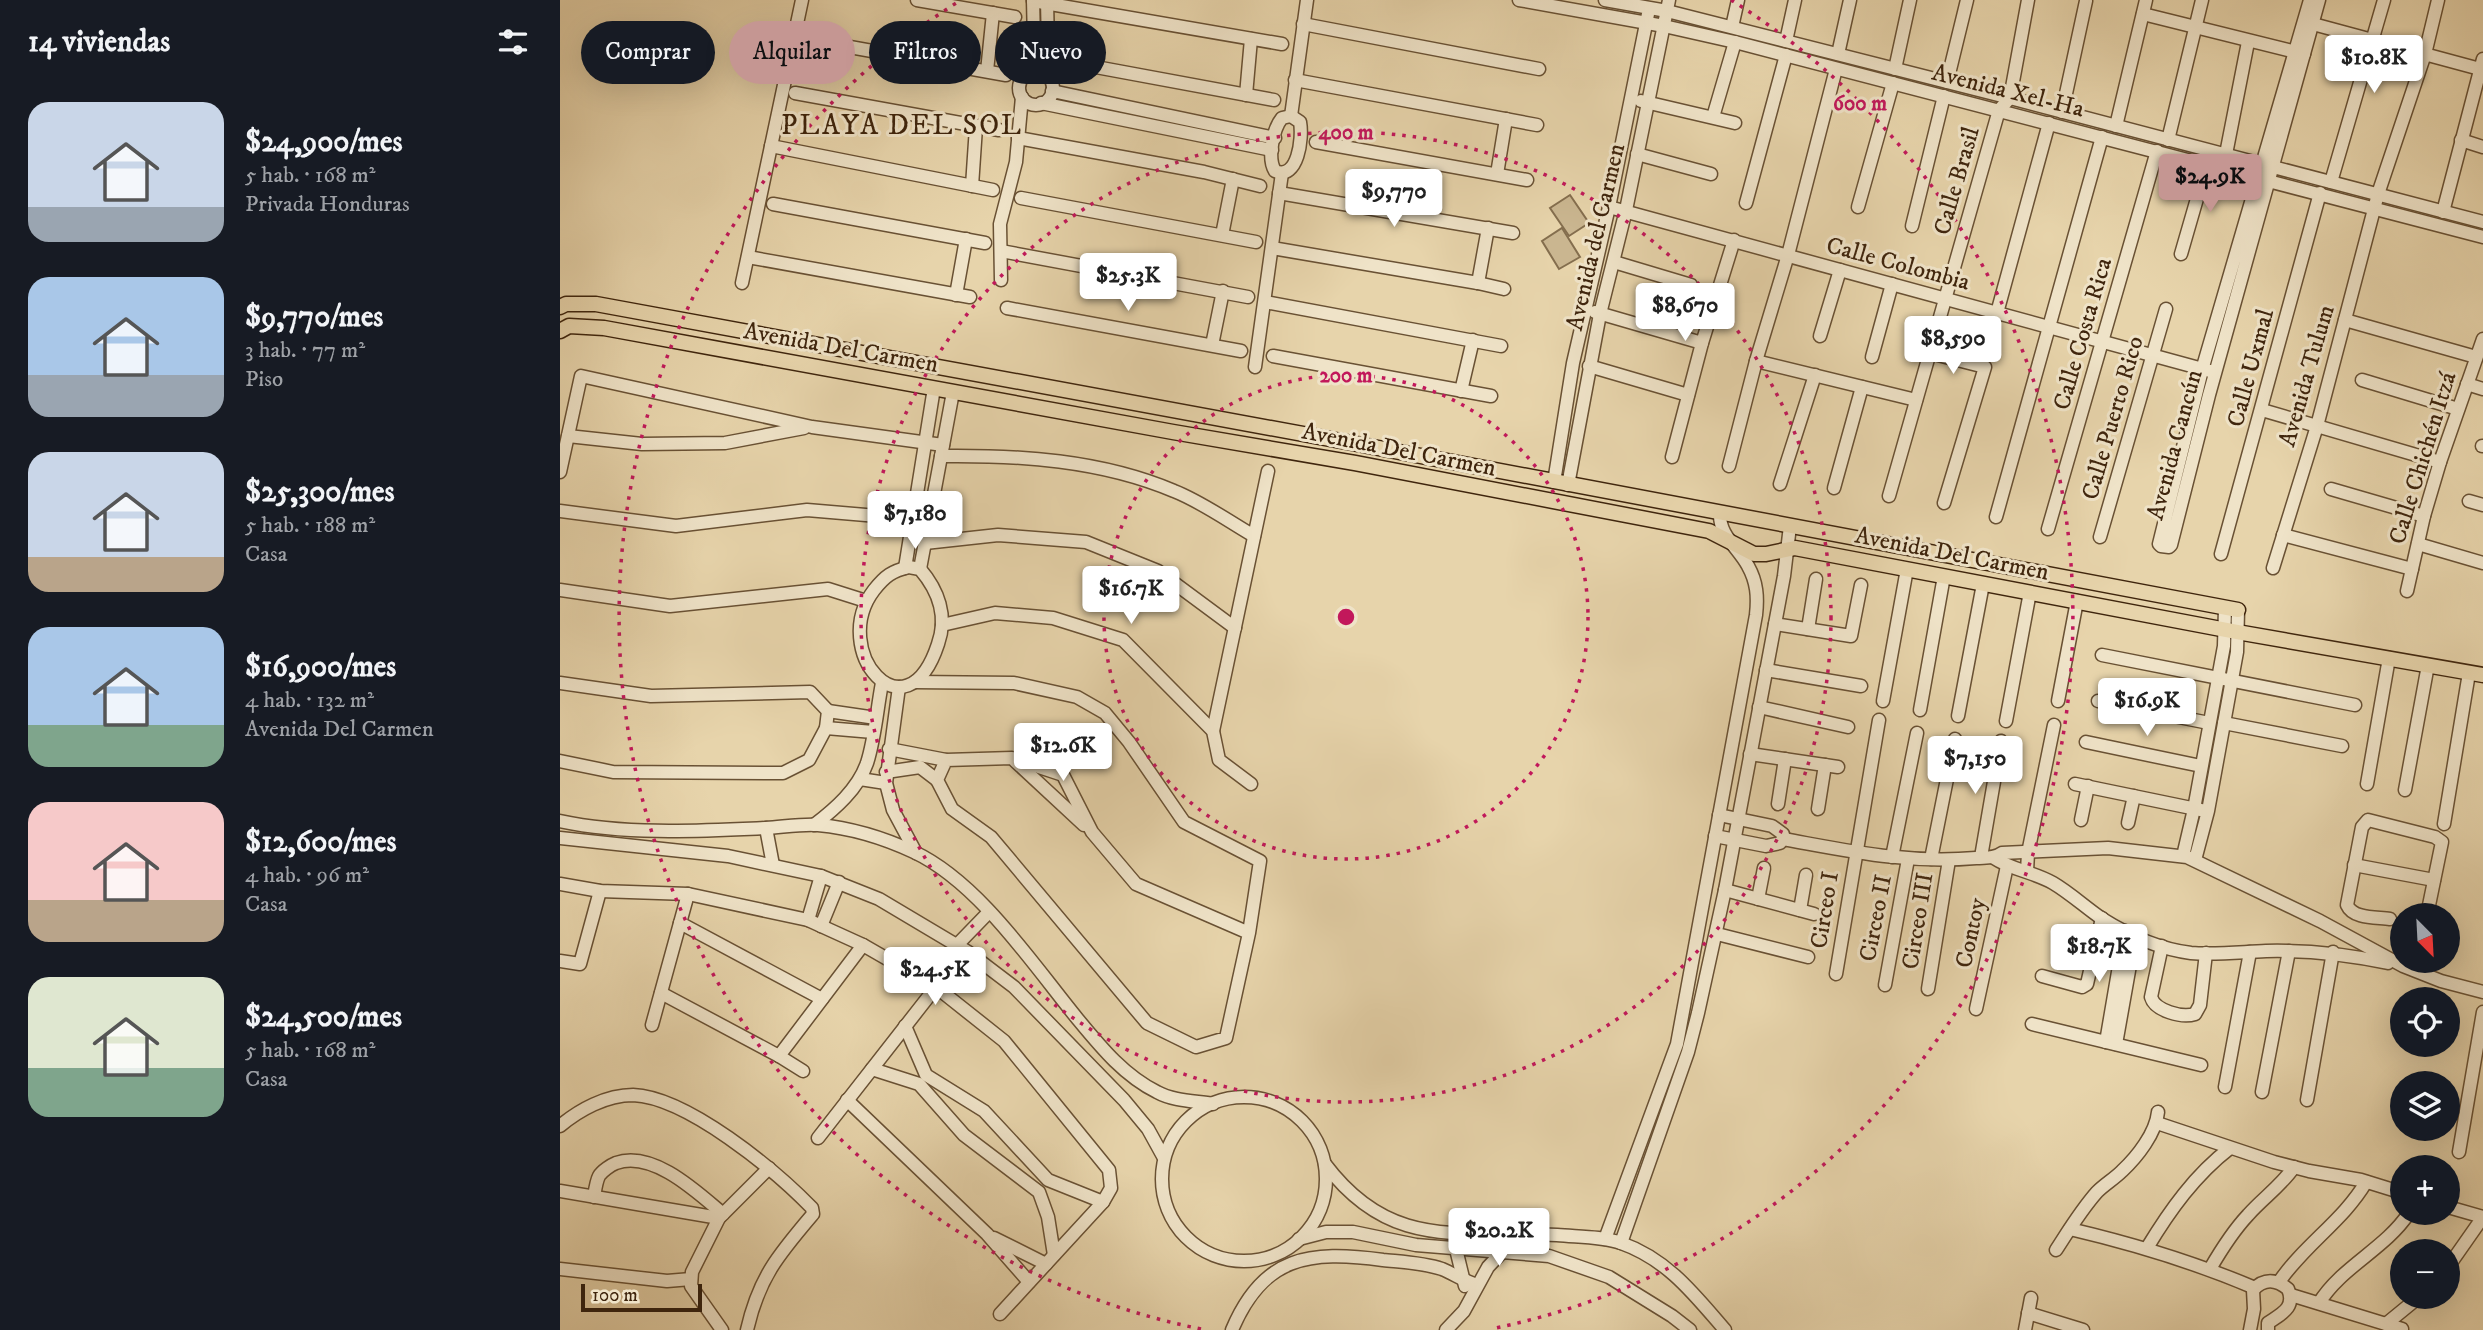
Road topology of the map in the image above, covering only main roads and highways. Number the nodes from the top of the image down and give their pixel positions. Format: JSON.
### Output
{"nodes":[{"id":1,"x":560,"y":307,"type":"edge"},
{"id":2,"x":661,"y":316,"type":"junction"},
{"id":3,"x":560,"y":331,"type":"edge"},
{"id":4,"x":657,"y":337,"type":"junction"},
{"id":5,"x":889,"y":359,"type":"junction"},
{"id":6,"x":885,"y":379,"type":"junction"},
{"id":7,"x":1003,"y":380,"type":"junction"},
{"id":8,"x":999,"y":400,"type":"junction"},
{"id":9,"x":1177,"y":412,"type":"junction"},
{"id":10,"x":1173,"y":432,"type":"junction"},
{"id":11,"x":1352,"y":443,"type":"junction"},
{"id":12,"x":1355,"y":463,"type":"junction"},
{"id":13,"x":2153,"y":593,"type":"junction"},
{"id":14,"x":2231,"y":609,"type":"road end"},
{"id":15,"x":2148,"y":615,"type":"junction"},
{"id":16,"x":2476,"y":674,"type":"edge"}],
"edges":[{"from":1,"to":2,"type":"main road","name":"Avenida Del Carmen"},
{"from":2,"to":4,"type":"main road"},
{"from":2,"to":5,"type":"main road","name":"Avenida Del Carmen"},
{"from":3,"to":4,"type":"main road","name":"Avenida Del Carmen"},
{"from":4,"to":6,"type":"main road","name":"Avenida Del Carmen"},
{"from":5,"to":6,"type":"main road"},
{"from":5,"to":7,"type":"main road","name":"Avenida Del Carmen"},
{"from":6,"to":8,"type":"main road","name":"Avenida Del Carmen"},
{"from":7,"to":8,"type":"main road"},
{"from":7,"to":9,"type":"main road","name":"Avenida Del Carmen"},
{"from":8,"to":10,"type":"main road","name":"Avenida Del Carmen"},
{"from":9,"to":10,"type":"main road"},
{"from":9,"to":11,"type":"main road","name":"Avenida Del Carmen"},
{"from":10,"to":12,"type":"main road","name":"Avenida Del Carmen"},
{"from":11,"to":12,"type":"main road"},
{"from":11,"to":13,"type":"main road","name":"Avenida Del Carmen"},
{"from":12,"to":15,"type":"main road","name":"Avenida Del Carmen"},
{"from":13,"to":14,"type":"main road","name":"Avenida Del Carmen"},
{"from":13,"to":15,"type":"main road"},
{"from":15,"to":16,"type":"main road","name":"Avenida Del Carmen"}]}
